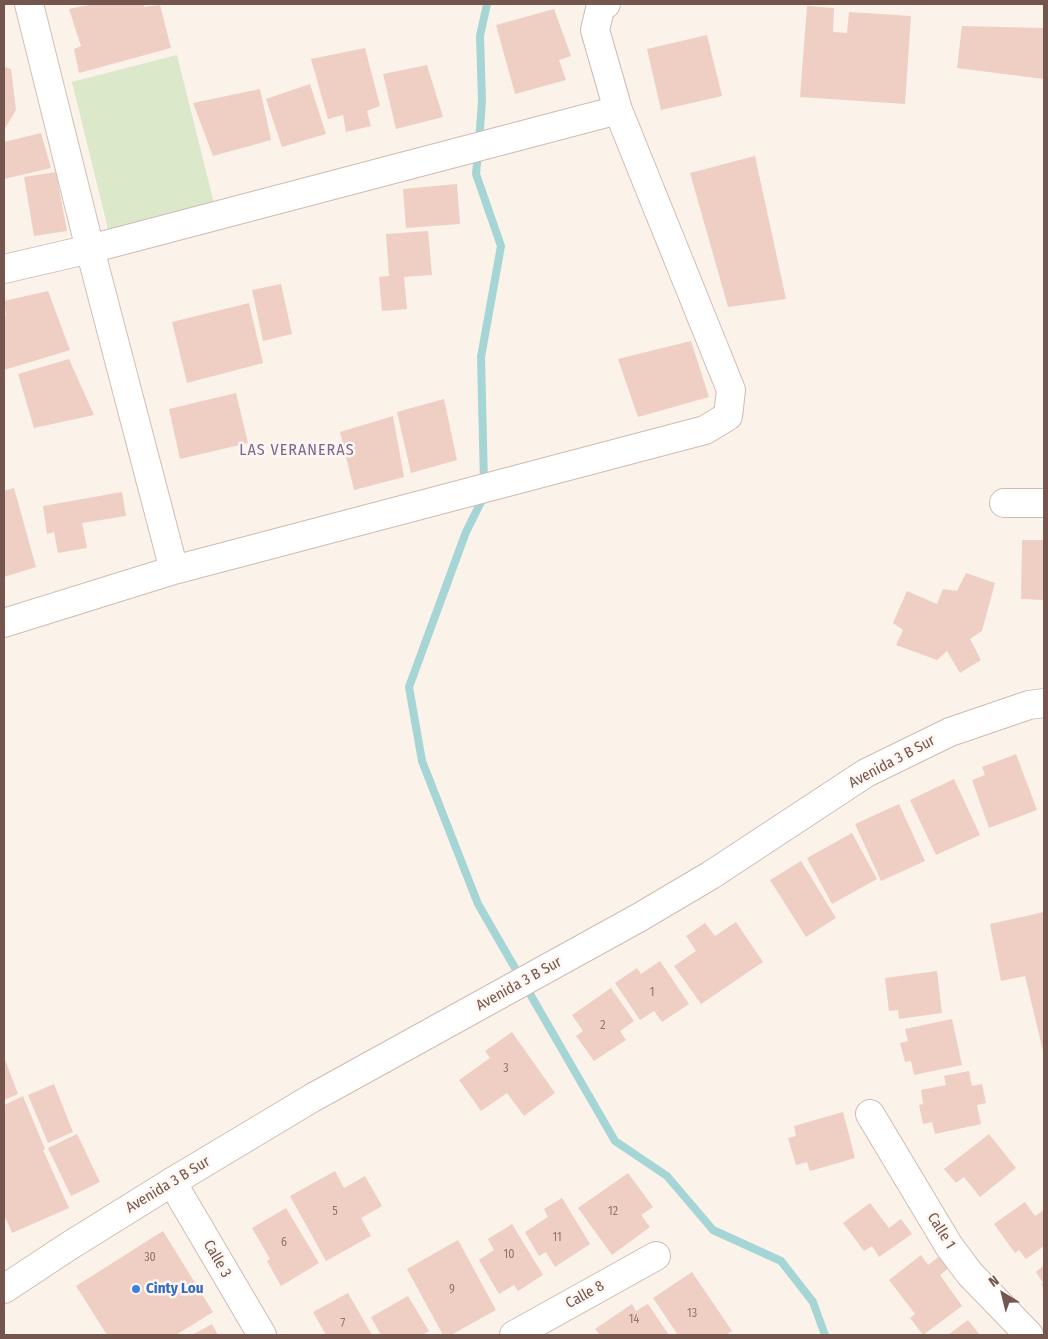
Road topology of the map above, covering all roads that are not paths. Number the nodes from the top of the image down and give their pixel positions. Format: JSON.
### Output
{"nodes":[{"id":1,"x":29,"y":4,"type":"edge"},
{"id":2,"x":603,"y":4,"type":"edge"},
{"id":3,"x":618,"y":110,"type":"junction"},
{"id":4,"x":90,"y":248,"type":"junction"},
{"id":5,"x":4,"y":269,"type":"edge"},
{"id":6,"x":1004,"y":503,"type":"dead end"},
{"id":7,"x":1044,"y":503,"type":"edge"},
{"id":8,"x":174,"y":570,"type":"junction"},
{"id":9,"x":4,"y":623,"type":"edge"},
{"id":10,"x":1044,"y":703,"type":"edge"},
{"id":11,"x":870,"y":1114,"type":"dead end"},
{"id":12,"x":172,"y":1182,"type":"junction"},
{"id":13,"x":656,"y":1256,"type":"dead end"},
{"id":14,"x":4,"y":1289,"type":"edge"},
{"id":15,"x":262,"y":1335,"type":"edge"},
{"id":16,"x":514,"y":1335,"type":"edge"},
{"id":17,"x":1028,"y":1335,"type":"edge"}],
"edges":[{"from":1,"to":4,"type":"street"},
{"from":2,"to":3,"type":"street"},
{"from":3,"to":4,"type":"street"},
{"from":3,"to":8,"type":"street"},
{"from":4,"to":5,"type":"street"},
{"from":4,"to":8,"type":"street"},
{"from":6,"to":7,"type":"street"},
{"from":8,"to":9,"type":"street"},
{"from":10,"to":12,"type":"street","name":"Avenida 3 B Sur"},
{"from":11,"to":17,"type":"street","name":"Calle 1"},
{"from":12,"to":14,"type":"street","name":"Avenida 3 B Sur"},
{"from":12,"to":15,"type":"street","name":"Calle 3"},
{"from":13,"to":16,"type":"street","name":"Calle 8"}]}
